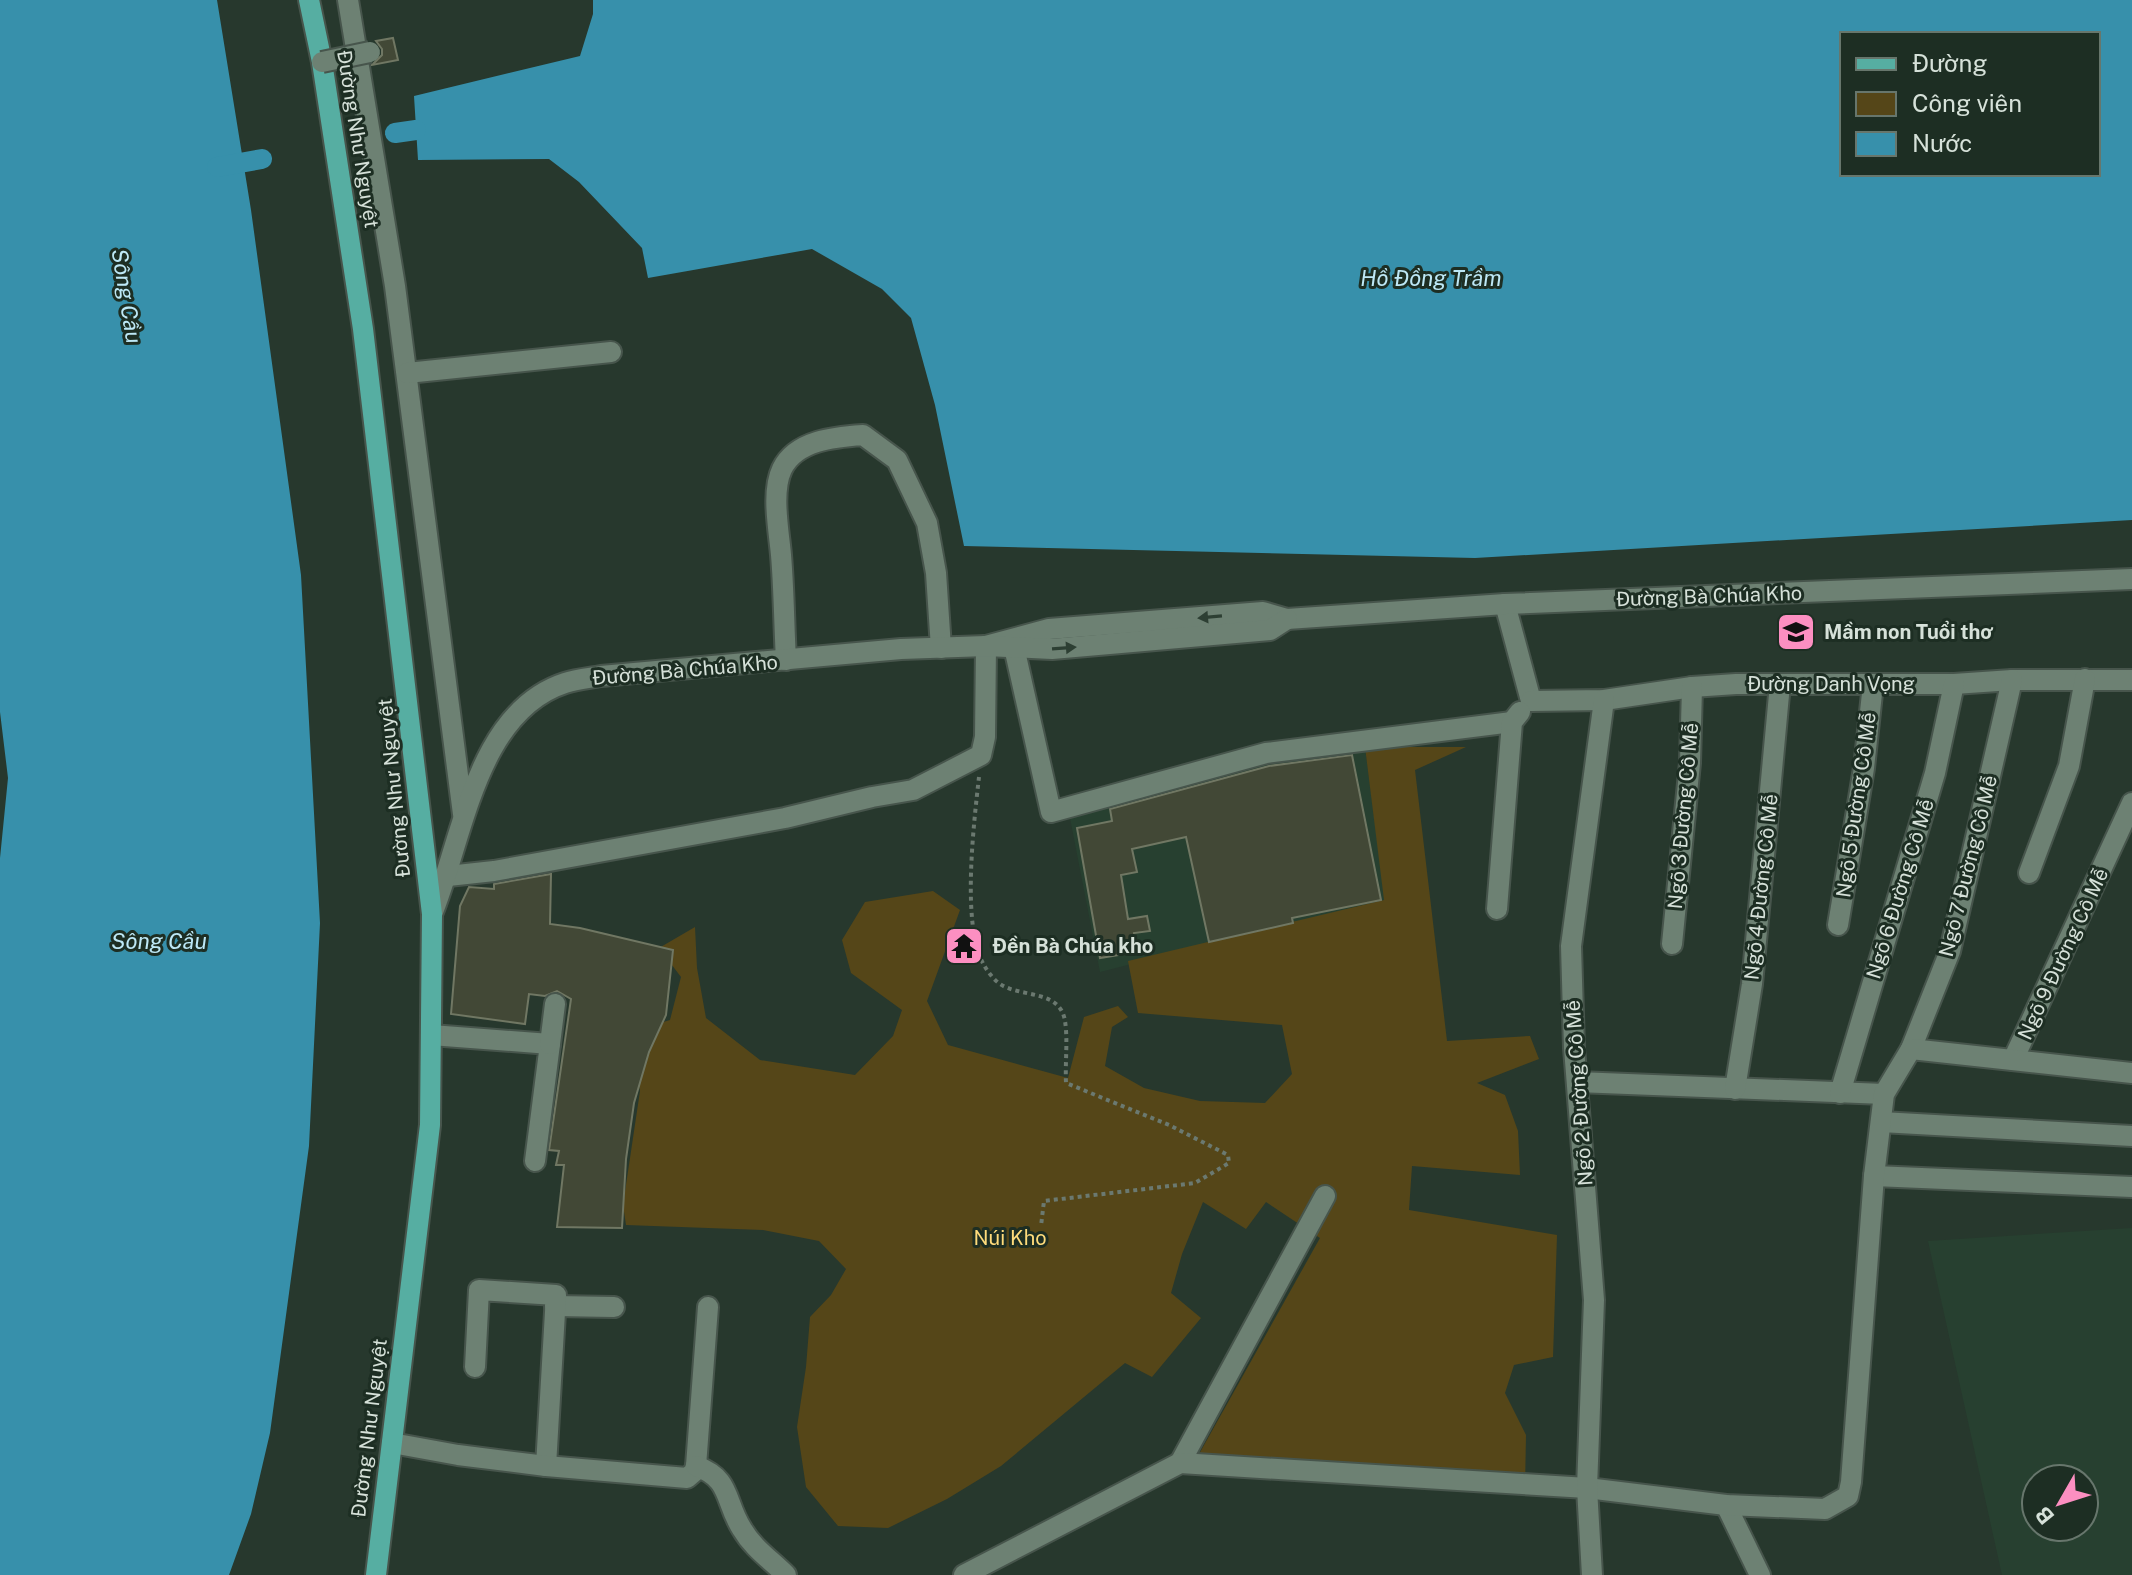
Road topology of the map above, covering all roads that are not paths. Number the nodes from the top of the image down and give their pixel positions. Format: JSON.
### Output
{"nodes":[{"id":1,"x":348,"y":0,"type":"edge"},
{"id":2,"x":311,"y":2,"type":"edge"},
{"id":3,"x":370,"y":52,"type":"dead end"},
{"id":4,"x":322,"y":62,"type":"junction"},
{"id":5,"x":611,"y":352,"type":"dead end"},
{"id":6,"x":407,"y":373,"type":"junction"},
{"id":7,"x":2132,"y":579,"type":"edge"},
{"id":8,"x":1505,"y":604,"type":"junction"},
{"id":9,"x":1287,"y":619,"type":"junction"},
{"id":10,"x":986,"y":646,"type":"junction"},
{"id":11,"x":1014,"y":647,"type":"junction"},
{"id":12,"x":941,"y":648,"type":"junction"},
{"id":13,"x":786,"y":660,"type":"junction"},
{"id":14,"x":2085,"y":679,"type":"junction"},
{"id":15,"x":2012,"y":680,"type":"junction"},
{"id":16,"x":2132,"y":680,"type":"edge"},
{"id":17,"x":1780,"y":684,"type":"junction"},
{"id":18,"x":1873,"y":684,"type":"junction"},
{"id":19,"x":1954,"y":684,"type":"junction"},
{"id":20,"x":1692,"y":687,"type":"junction"},
{"id":21,"x":1604,"y":700,"type":"junction"},
{"id":22,"x":1531,"y":701,"type":"junction"},
{"id":23,"x":1512,"y":722,"type":"junction"},
{"id":24,"x":2132,"y":803,"type":"edge"},
{"id":25,"x":464,"y":818,"type":"junction"},
{"id":26,"x":2029,"y":873,"type":"dead end"},
{"id":27,"x":448,"y":876,"type":"junction"},
{"id":28,"x":1497,"y":909,"type":"dead end"},
{"id":29,"x":432,"y":914,"type":"junction"},
{"id":30,"x":1838,"y":925,"type":"dead end"},
{"id":31,"x":1672,"y":944,"type":"dead end"},
{"id":32,"x":555,"y":1004,"type":"dead end"},
{"id":33,"x":431,"y":1035,"type":"junction"},
{"id":34,"x":550,"y":1044,"type":"junction"},
{"id":35,"x":1911,"y":1049,"type":"junction"},
{"id":36,"x":2013,"y":1060,"type":"junction"},
{"id":37,"x":2132,"y":1073,"type":"edge"},
{"id":38,"x":1577,"y":1082,"type":"junction"},
{"id":39,"x":1735,"y":1089,"type":"junction"},
{"id":40,"x":1840,"y":1093,"type":"junction"},
{"id":41,"x":1884,"y":1094,"type":"junction"},
{"id":42,"x":1881,"y":1122,"type":"junction"},
{"id":43,"x":2132,"y":1136,"type":"edge"},
{"id":44,"x":535,"y":1161,"type":"dead end"},
{"id":45,"x":1874,"y":1176,"type":"junction"},
{"id":46,"x":2132,"y":1187,"type":"edge"},
{"id":47,"x":1325,"y":1196,"type":"dead end"},
{"id":48,"x":555,"y":1306,"type":"junction"},
{"id":49,"x":614,"y":1307,"type":"dead end"},
{"id":50,"x":708,"y":1307,"type":"dead end"},
{"id":51,"x":475,"y":1367,"type":"dead end"},
{"id":52,"x":392,"y":1443,"type":"junction"},
{"id":53,"x":1180,"y":1463,"type":"junction"},
{"id":54,"x":546,"y":1466,"type":"junction"},
{"id":55,"x":696,"y":1466,"type":"junction"},
{"id":56,"x":1587,"y":1488,"type":"junction"},
{"id":57,"x":1726,"y":1505,"type":"junction"},
{"id":58,"x":376,"y":1575,"type":"edge"},
{"id":59,"x":786,"y":1575,"type":"edge"},
{"id":60,"x":964,"y":1575,"type":"edge"},
{"id":61,"x":1592,"y":1575,"type":"edge"},
{"id":62,"x":1760,"y":1575,"type":"edge"}],
"edges":[{"from":1,"to":6,"type":"street","name":"Đường Như Nguyệt"},
{"from":2,"to":4,"type":"main road","name":"Đường Như Nguyệt"},
{"from":3,"to":4,"type":"street","bridge":true},
{"from":4,"to":29,"type":"main road","name":"Đường Như Nguyệt"},
{"from":5,"to":6,"type":"street"},
{"from":6,"to":25,"type":"street","name":"Đường Như Nguyệt"},
{"from":7,"to":8,"type":"street","name":"Đường Bà Chúa Kho"},
{"from":8,"to":9,"type":"street","name":"Đường Bà Chúa Kho"},
{"from":8,"to":22,"type":"street"},
{"from":9,"to":10,"type":"street","name":"Đường Bà Chúa Kho","one_way":true},
{"from":11,"to":9,"type":"street","name":"Đường Bà Chúa Kho","one_way":true},
{"from":10,"to":11,"type":"street","name":"Đường Bà Chúa Kho"},
{"from":10,"to":12,"type":"street","name":"Đường Bà Chúa Kho"},
{"from":10,"to":27,"type":"street"},
{"from":11,"to":23,"type":"street"},
{"from":12,"to":13,"type":"street","name":"Đường Bà Chúa Kho"},
{"from":12,"to":13,"type":"street"},
{"from":13,"to":25,"type":"street","name":"Đường Bà Chúa Kho"},
{"from":14,"to":15,"type":"street","name":"Đường Danh Vọng"},
{"from":14,"to":16,"type":"street","name":"Đường Danh Vọng"},
{"from":14,"to":26,"type":"street"},
{"from":15,"to":19,"type":"street","name":"Đường Danh Vọng"},
{"from":15,"to":35,"type":"street","name":"Ngõ 7 Đường Cô Mễ"},
{"from":17,"to":18,"type":"street","name":"Đường Danh Vọng"},
{"from":17,"to":20,"type":"street","name":"Đường Danh Vọng"},
{"from":17,"to":39,"type":"street","name":"Ngõ 4 Đường Cô Mễ"},
{"from":18,"to":19,"type":"street","name":"Đường Danh Vọng"},
{"from":18,"to":30,"type":"street","name":"Ngõ 5 Đường Cô Mễ"},
{"from":19,"to":40,"type":"street","name":"Ngõ 6 Đường Cô Mễ"},
{"from":20,"to":21,"type":"street","name":"Đường Danh Vọng"},
{"from":20,"to":31,"type":"street","name":"Ngõ 3 Đường Cô Mễ"},
{"from":21,"to":22,"type":"street","name":"Đường Danh Vọng"},
{"from":21,"to":38,"type":"street","name":"Ngõ 2 Đường Cô Mễ"},
{"from":22,"to":23,"type":"street"},
{"from":23,"to":28,"type":"street"},
{"from":24,"to":36,"type":"street","name":"Ngõ 9 Đường Cô Mễ"},
{"from":25,"to":27,"type":"street","name":"Đường Bà Chúa Kho"},
{"from":27,"to":29,"type":"street","name":"Đường Bà Chúa Kho"},
{"from":29,"to":33,"type":"main road","name":"Đường Như Nguyệt"},
{"from":32,"to":34,"type":"street"},
{"from":33,"to":34,"type":"street"},
{"from":33,"to":52,"type":"main road","name":"Đường Như Nguyệt"},
{"from":34,"to":44,"type":"street"},
{"from":35,"to":36,"type":"street"},
{"from":35,"to":41,"type":"street","name":"Ngõ 7 Đường Cô Mễ"},
{"from":36,"to":37,"type":"street"},
{"from":38,"to":39,"type":"street"},
{"from":38,"to":56,"type":"street","name":"Ngõ 2 Đường Cô Mễ"},
{"from":39,"to":40,"type":"street"},
{"from":40,"to":41,"type":"street"},
{"from":41,"to":42,"type":"street"},
{"from":42,"to":43,"type":"street"},
{"from":42,"to":45,"type":"street"},
{"from":45,"to":46,"type":"street"},
{"from":45,"to":57,"type":"street"},
{"from":47,"to":53,"type":"street"},
{"from":48,"to":49,"type":"street"},
{"from":48,"to":51,"type":"street"},
{"from":48,"to":54,"type":"street"},
{"from":50,"to":55,"type":"street"},
{"from":52,"to":54,"type":"street"},
{"from":52,"to":58,"type":"main road","name":"Đường Như Nguyệt"},
{"from":53,"to":56,"type":"street"},
{"from":53,"to":60,"type":"street"},
{"from":54,"to":55,"type":"street"},
{"from":55,"to":59,"type":"street"},
{"from":56,"to":57,"type":"street"},
{"from":56,"to":61,"type":"street","name":"Ngõ 2 Đường Cô Mễ"},
{"from":57,"to":62,"type":"street"}]}
